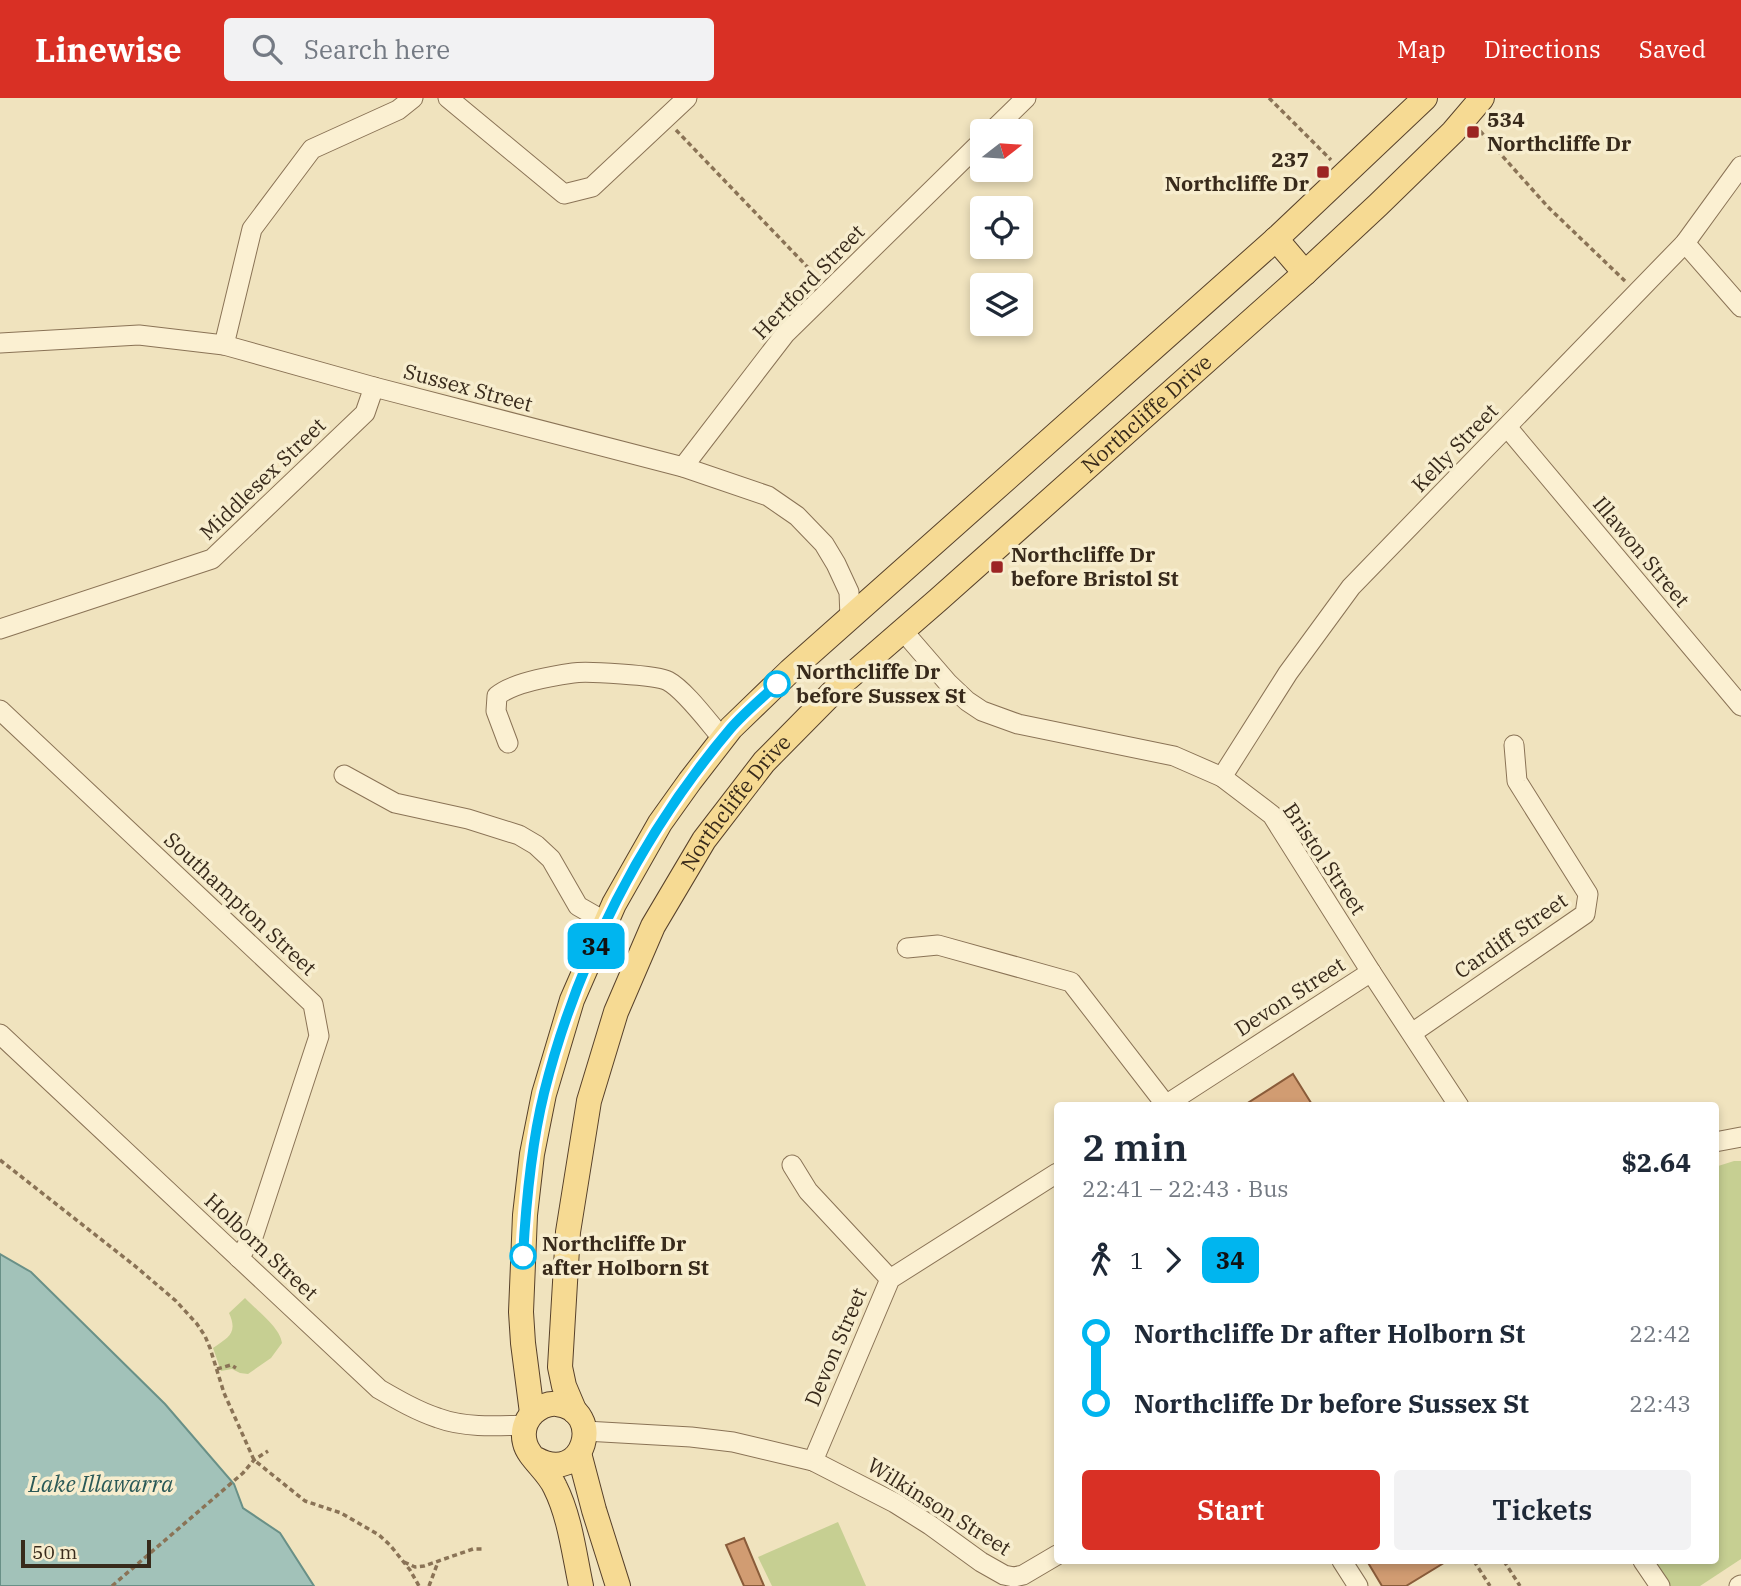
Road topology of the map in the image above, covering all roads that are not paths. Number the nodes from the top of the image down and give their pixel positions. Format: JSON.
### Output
{"nodes":[{"id":1,"x":413,"y":98,"type":"edge"},
{"id":2,"x":448,"y":98,"type":"edge"},
{"id":3,"x":687,"y":98,"type":"edge"},
{"id":4,"x":1026,"y":98,"type":"edge"},
{"id":5,"x":1425,"y":98,"type":"edge"},
{"id":6,"x":1474,"y":107,"type":"edge"},
{"id":7,"x":1004,"y":119,"type":"edge"},
{"id":8,"x":970,"y":154,"type":"edge"},
{"id":9,"x":1741,"y":166,"type":"edge"},
{"id":10,"x":1276,"y":239,"type":"junction"},
{"id":11,"x":1685,"y":243,"type":"junction"},
{"id":12,"x":1305,"y":273,"type":"junction"},
{"id":13,"x":1741,"y":307,"type":"edge"},
{"id":14,"x":0,"y":343,"type":"edge"},
{"id":15,"x":224,"y":345,"type":"junction"},
{"id":16,"x":374,"y":387,"type":"junction"},
{"id":17,"x":1507,"y":427,"type":"junction"},
{"id":18,"x":682,"y":467,"type":"junction"},
{"id":19,"x":850,"y":618,"type":"junction"},
{"id":20,"x":0,"y":629,"type":"edge"},
{"id":21,"x":903,"y":631,"type":"junction"},
{"id":22,"x":1741,"y":706,"type":"edge"},
{"id":23,"x":0,"y":710,"type":"edge"},
{"id":24,"x":723,"y":739,"type":"junction"},
{"id":25,"x":508,"y":743,"type":"dead end"},
{"id":26,"x":1514,"y":745,"type":"dead end"},
{"id":27,"x":344,"y":775,"type":"dead end"},
{"id":28,"x":1222,"y":777,"type":"junction"},
{"id":29,"x":606,"y":922,"type":"junction"},
{"id":30,"x":907,"y":948,"type":"dead end"},
{"id":31,"x":1370,"y":972,"type":"junction"},
{"id":32,"x":1412,"y":1033,"type":"junction"},
{"id":33,"x":0,"y":1034,"type":"edge"},
{"id":34,"x":1163,"y":1102,"type":"edge"},
{"id":35,"x":1170,"y":1102,"type":"edge"},
{"id":36,"x":1456,"y":1102,"type":"edge"},
{"id":37,"x":1741,"y":1137,"type":"edge"},
{"id":38,"x":1719,"y":1141,"type":"edge"},
{"id":39,"x":792,"y":1166,"type":"dead end"},
{"id":40,"x":1054,"y":1175,"type":"edge"},
{"id":41,"x":239,"y":1258,"type":"junction"},
{"id":42,"x":890,"y":1279,"type":"junction"},
{"id":43,"x":529,"y":1419,"type":"junction"},
{"id":44,"x":580,"y":1432,"type":"junction"},
{"id":45,"x":536,"y":1459,"type":"junction"},
{"id":46,"x":813,"y":1461,"type":"junction"},
{"id":47,"x":1054,"y":1557,"type":"edge"},
{"id":48,"x":1344,"y":1564,"type":"edge"},
{"id":49,"x":1645,"y":1564,"type":"edge"},
{"id":50,"x":1023,"y":1581,"type":"edge"},
{"id":51,"x":581,"y":1586,"type":"edge"},
{"id":52,"x":618,"y":1586,"type":"edge"},
{"id":53,"x":1358,"y":1586,"type":"edge"},
{"id":54,"x":1660,"y":1586,"type":"edge"}],
"edges":[{"from":1,"to":15,"type":"street"},
{"from":2,"to":3,"type":"street"},
{"from":4,"to":7,"type":"street"},
{"from":5,"to":10,"type":"main road"},
{"from":6,"to":12,"type":"main road","name":"Northcliffe Drive"},
{"from":8,"to":18,"type":"street","name":"Hertford Street"},
{"from":9,"to":11,"type":"street","name":"Kelly Street"},
{"from":10,"to":12,"type":"main road"},
{"from":10,"to":19,"type":"main road"},
{"from":11,"to":13,"type":"street"},
{"from":11,"to":17,"type":"street","name":"Kelly Street"},
{"from":12,"to":21,"type":"main road","name":"Northcliffe Drive"},
{"from":14,"to":15,"type":"street","name":"Sussex Street"},
{"from":15,"to":16,"type":"street","name":"Sussex Street"},
{"from":16,"to":18,"type":"street","name":"Sussex Street"},
{"from":16,"to":20,"type":"street","name":"Middlesex Street"},
{"from":17,"to":22,"type":"street","name":"Illawon Street"},
{"from":17,"to":28,"type":"street","name":"Kelly Street"},
{"from":18,"to":19,"type":"street","name":"Sussex Street"},
{"from":19,"to":24,"type":"main road"},
{"from":21,"to":28,"type":"street","name":"Bristol Street"},
{"from":21,"to":44,"type":"main road","name":"Northcliffe Drive"},
{"from":23,"to":41,"type":"street","name":"Southampton Street"},
{"from":24,"to":25,"type":"street"},
{"from":24,"to":29,"type":"main road"},
{"from":26,"to":32,"type":"street","name":"Cardiff Street"},
{"from":27,"to":29,"type":"street"},
{"from":28,"to":31,"type":"street","name":"Bristol Street"},
{"from":29,"to":43,"type":"main road"},
{"from":30,"to":34,"type":"street"},
{"from":31,"to":32,"type":"street","name":"Bristol Street"},
{"from":31,"to":35,"type":"street","name":"Devon Street"},
{"from":32,"to":36,"type":"street","name":"Bristol Street"},
{"from":33,"to":41,"type":"street","name":"Holborn Street"},
{"from":37,"to":38,"type":"street"},
{"from":39,"to":42,"type":"street"},
{"from":40,"to":42,"type":"street","name":"Devon Street"},
{"from":41,"to":43,"type":"street","name":"Holborn Street"},
{"from":42,"to":46,"type":"street","name":"Devon Street"},
{"from":43,"to":44,"type":"main road"},
{"from":43,"to":45,"type":"main road"},
{"from":44,"to":45,"type":"main road"},
{"from":44,"to":46,"type":"street","name":"Wilkinson Street"},
{"from":44,"to":52,"type":"main road","name":"Northcliffe Drive"},
{"from":45,"to":51,"type":"main road"},
{"from":46,"to":50,"type":"street","name":"Wilkinson Street"},
{"from":47,"to":50,"type":"street"},
{"from":48,"to":53,"type":"street"},
{"from":49,"to":54,"type":"street"}]}
